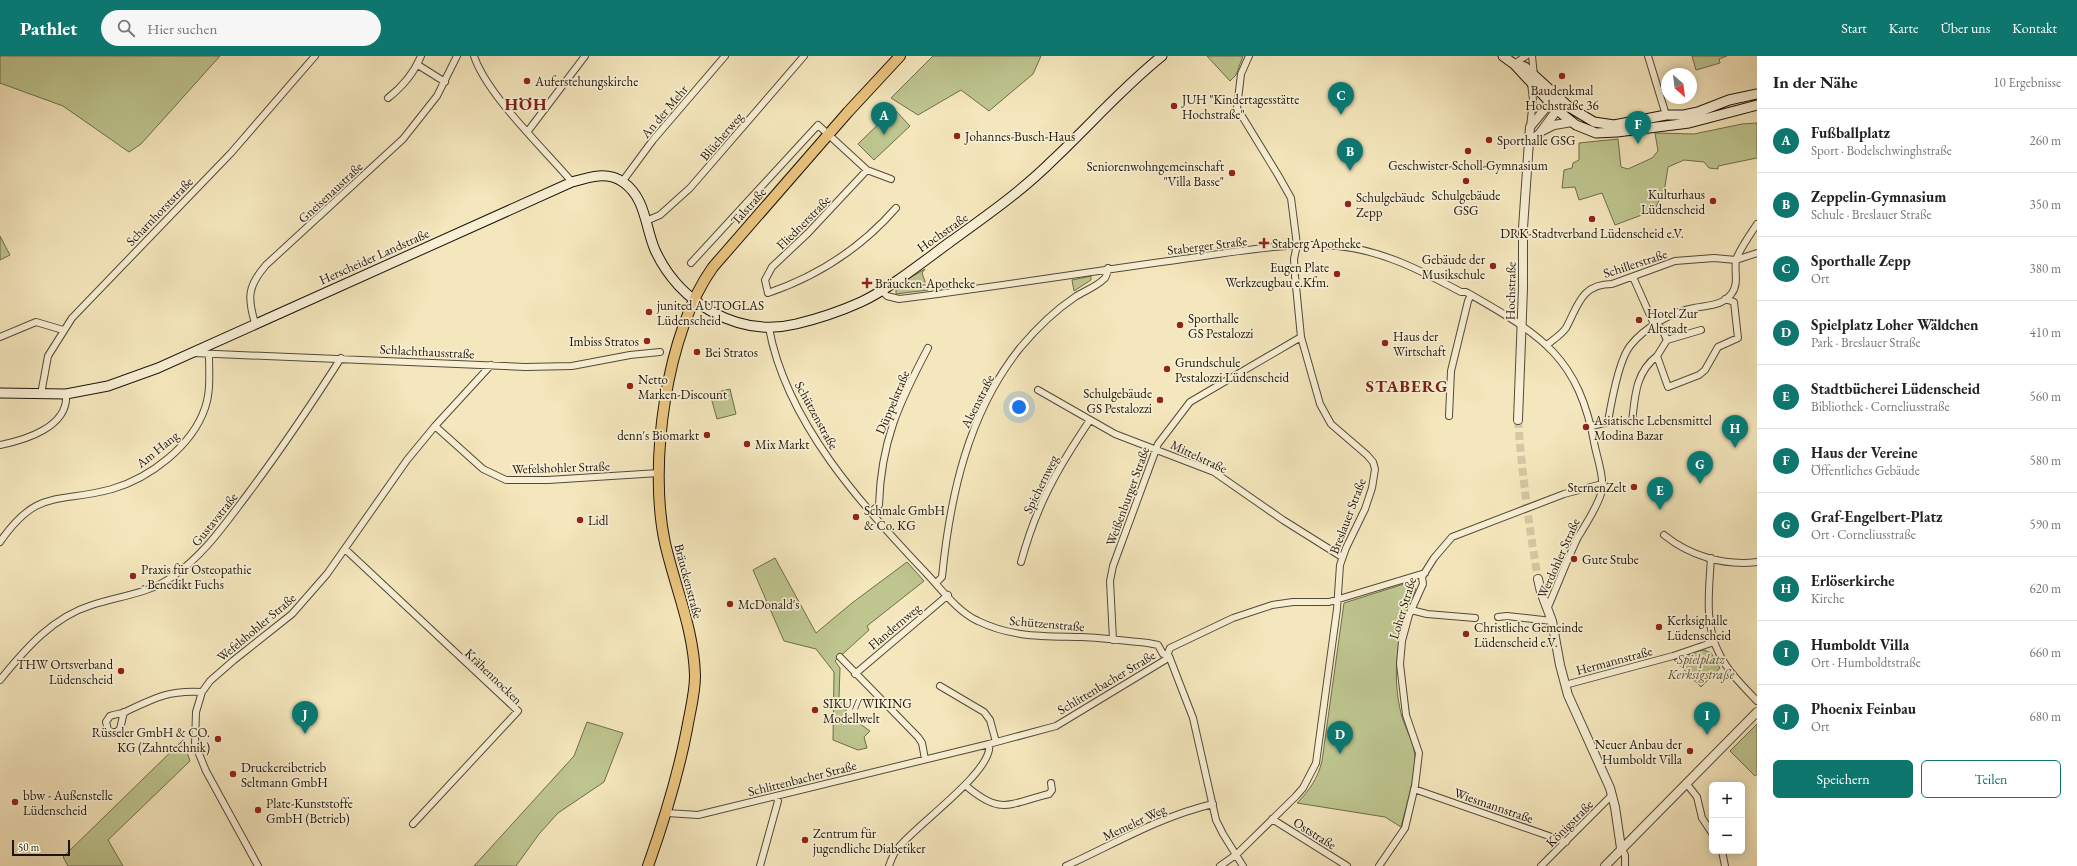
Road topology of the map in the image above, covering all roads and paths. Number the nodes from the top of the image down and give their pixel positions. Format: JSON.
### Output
{"nodes":[{"id":1,"x":315,"y":56,"type":"edge"},
{"id":2,"x":421,"y":56,"type":"edge"},
{"id":3,"x":457,"y":56,"type":"edge"},
{"id":4,"x":474,"y":56,"type":"edge"},
{"id":5,"x":585,"y":56,"type":"edge"},
{"id":6,"x":725,"y":56,"type":"edge"},
{"id":7,"x":804,"y":56,"type":"edge"},
{"id":8,"x":900,"y":56,"type":"edge"},
{"id":9,"x":1162,"y":56,"type":"edge"},
{"id":10,"x":1249,"y":56,"type":"edge"},
{"id":11,"x":1503,"y":56,"type":"edge"},
{"id":12,"x":1526,"y":56,"type":"edge"},
{"id":13,"x":1532,"y":56,"type":"edge"},
{"id":14,"x":1648,"y":56,"type":"edge"},
{"id":15,"x":1514,"y":64,"type":"junction"},
{"id":16,"x":418,"y":65,"type":"junction"},
{"id":17,"x":1532,"y":80,"type":"junction"},
{"id":18,"x":445,"y":82,"type":"junction"},
{"id":19,"x":1757,"y":94,"type":"edge"},
{"id":20,"x":388,"y":98,"type":"dead end"},
{"id":21,"x":1553,"y":99,"type":"junction"},
{"id":22,"x":1757,"y":105,"type":"edge"},
{"id":23,"x":1557,"y":110,"type":"junction"},
{"id":24,"x":1666,"y":115,"type":"junction"},
{"id":25,"x":1572,"y":122,"type":"junction"},
{"id":26,"x":1530,"y":127,"type":"junction"},
{"id":27,"x":528,"y":131,"type":"junction"},
{"id":28,"x":1540,"y":133,"type":"junction"},
{"id":29,"x":829,"y":134,"type":"junction"},
{"id":30,"x":1528,"y":144,"type":"junction"},
{"id":31,"x":867,"y":170,"type":"junction"},
{"id":32,"x":891,"y":179,"type":"dead end"},
{"id":33,"x":572,"y":182,"type":"junction"},
{"id":34,"x":622,"y":182,"type":"junction"},
{"id":35,"x":896,"y":208,"type":"dead end"},
{"id":36,"x":646,"y":221,"type":"junction"},
{"id":37,"x":1757,"y":224,"type":"edge"},
{"id":38,"x":1297,"y":245,"type":"junction"},
{"id":39,"x":1757,"y":253,"type":"edge"},
{"id":40,"x":1736,"y":260,"type":"junction"},
{"id":41,"x":691,"y":263,"type":"dead end"},
{"id":42,"x":1108,"y":268,"type":"junction"},
{"id":43,"x":1633,"y":277,"type":"junction"},
{"id":44,"x":881,"y":290,"type":"junction"},
{"id":45,"x":1471,"y":295,"type":"junction"},
{"id":46,"x":1725,"y":300,"type":"junction"},
{"id":47,"x":694,"y":301,"type":"junction"},
{"id":48,"x":255,"y":323,"type":"junction"},
{"id":49,"x":1656,"y":324,"type":"junction"},
{"id":50,"x":1522,"y":326,"type":"junction"},
{"id":51,"x":769,"y":328,"type":"junction"},
{"id":52,"x":63,"y":330,"type":"junction"},
{"id":53,"x":1701,"y":330,"type":"dead end"},
{"id":54,"x":0,"y":337,"type":"edge"},
{"id":55,"x":1301,"y":337,"type":"junction"},
{"id":56,"x":1667,"y":340,"type":"junction"},
{"id":57,"x":1547,"y":344,"type":"junction"},
{"id":58,"x":928,"y":348,"type":"dead end"},
{"id":59,"x":660,"y":352,"type":"dead end"},
{"id":60,"x":192,"y":353,"type":"junction"},
{"id":61,"x":209,"y":354,"type":"junction"},
{"id":62,"x":1657,"y":356,"type":"junction"},
{"id":63,"x":341,"y":358,"type":"junction"},
{"id":64,"x":491,"y":365,"type":"junction"},
{"id":65,"x":1038,"y":390,"type":"dead end"},
{"id":66,"x":0,"y":393,"type":"edge"},
{"id":67,"x":41,"y":394,"type":"junction"},
{"id":68,"x":66,"y":394,"type":"junction"},
{"id":69,"x":1449,"y":416,"type":"dead end"},
{"id":70,"x":1090,"y":420,"type":"junction"},
{"id":71,"x":1518,"y":420,"type":"tunnel mouth"},
{"id":72,"x":1608,"y":422,"type":"junction"},
{"id":73,"x":435,"y":426,"type":"junction"},
{"id":74,"x":1592,"y":426,"type":"junction"},
{"id":75,"x":0,"y":445,"type":"edge"},
{"id":76,"x":1156,"y":449,"type":"junction"},
{"id":77,"x":659,"y":473,"type":"junction"},
{"id":78,"x":1602,"y":484,"type":"junction"},
{"id":79,"x":872,"y":512,"type":"junction"},
{"id":80,"x":1664,"y":535,"type":"dead end"},
{"id":81,"x":0,"y":542,"type":"edge"},
{"id":82,"x":346,"y":549,"type":"junction"},
{"id":83,"x":1342,"y":557,"type":"junction"},
{"id":84,"x":1711,"y":558,"type":"junction"},
{"id":85,"x":1021,"y":562,"type":"dead end"},
{"id":86,"x":1757,"y":562,"type":"edge"},
{"id":87,"x":1425,"y":573,"type":"junction"},
{"id":88,"x":1538,"y":580,"type":"tunnel mouth"},
{"id":89,"x":936,"y":583,"type":"junction"},
{"id":90,"x":948,"y":595,"type":"junction"},
{"id":91,"x":1338,"y":599,"type":"junction"},
{"id":92,"x":1548,"y":607,"type":"junction"},
{"id":93,"x":1411,"y":610,"type":"junction"},
{"id":94,"x":1498,"y":617,"type":"dead end"},
{"id":95,"x":1476,"y":618,"type":"dead end"},
{"id":96,"x":1552,"y":621,"type":"junction"},
{"id":97,"x":1113,"y":640,"type":"junction"},
{"id":98,"x":1714,"y":642,"type":"junction"},
{"id":99,"x":1167,"y":655,"type":"junction"},
{"id":100,"x":840,"y":657,"type":"dead end"},
{"id":101,"x":855,"y":674,"type":"junction"},
{"id":102,"x":0,"y":680,"type":"edge"},
{"id":103,"x":1564,"y":685,"type":"junction"},
{"id":104,"x":940,"y":686,"type":"dead end"},
{"id":105,"x":202,"y":692,"type":"junction"},
{"id":106,"x":1757,"y":701,"type":"edge"},
{"id":107,"x":124,"y":712,"type":"dead end"},
{"id":108,"x":1757,"y":712,"type":"edge"},
{"id":109,"x":993,"y":743,"type":"junction"},
{"id":110,"x":925,"y":758,"type":"junction"},
{"id":111,"x":1051,"y":783,"type":"dead end"},
{"id":112,"x":1686,"y":784,"type":"junction"},
{"id":113,"x":965,"y":785,"type":"junction"},
{"id":114,"x":1414,"y":789,"type":"junction"},
{"id":115,"x":1612,"y":795,"type":"junction"},
{"id":116,"x":776,"y":796,"type":"junction"},
{"id":117,"x":1213,"y":804,"type":"junction"},
{"id":118,"x":667,"y":813,"type":"junction"},
{"id":119,"x":1272,"y":819,"type":"junction"},
{"id":120,"x":413,"y":824,"type":"dead end"},
{"id":121,"x":1709,"y":828,"type":"edge"},
{"id":122,"x":1566,"y":842,"type":"junction"},
{"id":123,"x":1621,"y":848,"type":"junction"},
{"id":124,"x":1237,"y":854,"type":"junction"},
{"id":125,"x":1723,"y":854,"type":"edge"},
{"id":126,"x":258,"y":866,"type":"edge"},
{"id":127,"x":648,"y":866,"type":"edge"},
{"id":128,"x":760,"y":866,"type":"edge"},
{"id":129,"x":889,"y":866,"type":"edge"},
{"id":130,"x":1066,"y":866,"type":"edge"},
{"id":131,"x":1220,"y":866,"type":"edge"},
{"id":132,"x":1243,"y":866,"type":"edge"},
{"id":133,"x":1347,"y":866,"type":"edge"},
{"id":134,"x":1379,"y":866,"type":"edge"},
{"id":135,"x":1541,"y":866,"type":"edge"},
{"id":136,"x":1605,"y":866,"type":"edge"},
{"id":137,"x":1625,"y":866,"type":"edge"},
{"id":138,"x":1725,"y":866,"type":"edge"}],
"edges":[{"from":1,"to":52,"type":"street","name":"Scharnhorststraße"},
{"from":2,"to":16,"type":"street"},
{"from":3,"to":18,"type":"street","name":"Gneisenaustraße"},
{"from":4,"to":27,"type":"street"},
{"from":5,"to":27,"type":"street"},
{"from":6,"to":34,"type":"street","name":"An der Mehr"},
{"from":7,"to":36,"type":"street","name":"Blücherweg"},
{"from":8,"to":29,"type":"main road","name":"Talstraße"},
{"from":9,"to":44,"type":"main road","name":"Hochstraße"},
{"from":10,"to":38,"type":"street","name":"Breslauer Straße"},
{"from":11,"to":15,"type":"main road"},
{"from":12,"to":15,"type":"street"},
{"from":13,"to":17,"type":"street","name":"Hochstraße"},
{"from":14,"to":24,"type":"street"},
{"from":15,"to":17,"type":"main road"},
{"from":16,"to":18,"type":"street"},
{"from":16,"to":20,"type":"street"},
{"from":17,"to":21,"type":"main road"},
{"from":17,"to":26,"type":"street","name":"Hochstraße"},
{"from":18,"to":48,"type":"street","name":"Gneisenaustraße"},
{"from":19,"to":24,"type":"main road"},
{"from":21,"to":23,"type":"main road"},
{"from":21,"to":24,"type":"main road"},
{"from":21,"to":26,"type":"street"},
{"from":22,"to":25,"type":"main road"},
{"from":23,"to":25,"type":"main road"},
{"from":23,"to":28,"type":"street"},
{"from":25,"to":28,"type":"street"},
{"from":26,"to":30,"type":"street","name":"Hochstraße"},
{"from":27,"to":33,"type":"street"},
{"from":28,"to":30,"type":"street"},
{"from":29,"to":31,"type":"street"},
{"from":29,"to":41,"type":"street","name":"Talstraße"},
{"from":29,"to":47,"type":"main road","name":"Talstraße"},
{"from":30,"to":50,"type":"street","name":"Hochstraße"},
{"from":31,"to":32,"type":"street"},
{"from":31,"to":35,"type":"street","name":"Fliednerstraße"},
{"from":33,"to":34,"type":"main road","name":"Herscheider Landstraße"},
{"from":33,"to":48,"type":"main road","name":"Herscheider Landstraße"},
{"from":34,"to":36,"type":"main road","name":"Herscheider Landstraße"},
{"from":36,"to":47,"type":"main road","name":"Herscheider Landstraße"},
{"from":37,"to":40,"type":"street"},
{"from":38,"to":42,"type":"street","name":"Staberger Straße"},
{"from":38,"to":45,"type":"street","name":"Staberger Straße"},
{"from":38,"to":55,"type":"street","name":"Breslauer Straße"},
{"from":39,"to":40,"type":"street","name":"Schillerstraße"},
{"from":40,"to":43,"type":"street","name":"Schillerstraße"},
{"from":40,"to":46,"type":"street"},
{"from":42,"to":44,"type":"street","name":"Staberger Straße"},
{"from":42,"to":89,"type":"street","name":"Alsenstraße"},
{"from":43,"to":49,"type":"street"},
{"from":43,"to":57,"type":"street","name":"Schillerstraße"},
{"from":44,"to":51,"type":"main road","name":"Hochstraße"},
{"from":45,"to":50,"type":"street","name":"Staberger Straße"},
{"from":45,"to":69,"type":"street"},
{"from":46,"to":49,"type":"street"},
{"from":46,"to":62,"type":"street"},
{"from":47,"to":51,"type":"main road","name":"Hochstraße"},
{"from":47,"to":77,"type":"main road","name":"Bräuckenstraße"},
{"from":48,"to":60,"type":"main road","name":"Herscheider Landstraße"},
{"from":49,"to":56,"type":"street"},
{"from":49,"to":72,"type":"street"},
{"from":50,"to":57,"type":"street","name":"Hochstraße"},
{"from":50,"to":71,"type":"street"},
{"from":51,"to":79,"type":"street","name":"Schützenstraße"},
{"from":52,"to":54,"type":"street"},
{"from":52,"to":67,"type":"street","name":"Scharnhorststraße"},
{"from":53,"to":56,"type":"street"},
{"from":55,"to":76,"type":"street","name":"Weißenburger Straße"},
{"from":55,"to":83,"type":"street","name":"Breslauer Straße"},
{"from":56,"to":62,"type":"street"},
{"from":57,"to":74,"type":"street","name":"Hochstraße"},
{"from":58,"to":79,"type":"street","name":"Düppelstraße"},
{"from":59,"to":64,"type":"street","name":"Schlachthausstraße"},
{"from":60,"to":61,"type":"street","name":"Schlachthausstraße"},
{"from":60,"to":68,"type":"main road","name":"Herscheider Landstraße"},
{"from":61,"to":63,"type":"street","name":"Schlachthausstraße"},
{"from":61,"to":81,"type":"street","name":"Am Hang"},
{"from":62,"to":72,"type":"street"},
{"from":63,"to":64,"type":"street","name":"Schlachthausstraße"},
{"from":63,"to":102,"type":"street","name":"Gustavstraße"},
{"from":64,"to":73,"type":"street","name":"Wefelshohler Straße"},
{"from":65,"to":70,"type":"street","name":"Mittelstraße"},
{"from":66,"to":67,"type":"main road","name":"Herscheider Landstraße"},
{"from":67,"to":68,"type":"main road","name":"Herscheider Landstraße"},
{"from":68,"to":75,"type":"street"},
{"from":70,"to":76,"type":"street","name":"Mittelstraße"},
{"from":70,"to":85,"type":"street","name":"Spichernweg"},
{"from":72,"to":74,"type":"street"},
{"from":73,"to":77,"type":"street","name":"Wefelshohler Straße"},
{"from":73,"to":82,"type":"street","name":"Wefelshohler Straße"},
{"from":74,"to":78,"type":"street","name":"Hochstraße"},
{"from":76,"to":83,"type":"street","name":"Mittelstraße"},
{"from":76,"to":97,"type":"street","name":"Weißenburger Straße"},
{"from":77,"to":118,"type":"main road","name":"Bräuckenstraße"},
{"from":78,"to":87,"type":"street","name":"Loher Straße"},
{"from":78,"to":92,"type":"street","name":"Werdohler Straße"},
{"from":79,"to":89,"type":"street","name":"Schützenstraße"},
{"from":80,"to":84,"type":"street"},
{"from":82,"to":105,"type":"street","name":"Wefelshohler Straße"},
{"from":82,"to":120,"type":"street","name":"Krähennocken"},
{"from":83,"to":91,"type":"street","name":"Breslauer Straße"},
{"from":84,"to":86,"type":"street"},
{"from":84,"to":98,"type":"street"},
{"from":87,"to":91,"type":"street","name":"Schlittenbacher Straße"},
{"from":87,"to":93,"type":"street","name":"Loher Straße"},
{"from":88,"to":92,"type":"street"},
{"from":89,"to":90,"type":"street","name":"Schützenstraße"},
{"from":90,"to":97,"type":"street","name":"Schützenstraße"},
{"from":90,"to":101,"type":"street","name":"Flandernweg"},
{"from":91,"to":99,"type":"street","name":"Schlittenbacher Straße"},
{"from":91,"to":119,"type":"street","name":"Breslauer Straße"},
{"from":92,"to":96,"type":"street","name":"Werdohler Straße"},
{"from":93,"to":95,"type":"street"},
{"from":93,"to":114,"type":"street","name":"Loher Straße"},
{"from":94,"to":96,"type":"street"},
{"from":96,"to":103,"type":"street","name":"Werdohler Straße"},
{"from":97,"to":99,"type":"street","name":"Schützenstraße"},
{"from":98,"to":103,"type":"street","name":"Hermannstraße"},
{"from":98,"to":106,"type":"street"},
{"from":99,"to":109,"type":"street","name":"Schlittenbacher Straße"},
{"from":99,"to":117,"type":"street","name":"Schützenstraße"},
{"from":100,"to":101,"type":"street"},
{"from":101,"to":110,"type":"street"},
{"from":103,"to":115,"type":"street","name":"Werdohler Straße"},
{"from":104,"to":109,"type":"street"},
{"from":105,"to":107,"type":"street"},
{"from":105,"to":126,"type":"street","name":"Wefelshohler Straße"},
{"from":108,"to":112,"type":"street"},
{"from":109,"to":110,"type":"street","name":"Schlittenbacher Straße"},
{"from":109,"to":113,"type":"street"},
{"from":110,"to":116,"type":"street","name":"Schlittenbacher Straße"},
{"from":111,"to":113,"type":"street"},
{"from":112,"to":121,"type":"street"},
{"from":112,"to":123,"type":"street"},
{"from":113,"to":129,"type":"street"},
{"from":114,"to":122,"type":"street","name":"Wiesmannstraße"},
{"from":114,"to":134,"type":"street","name":"Loher Straße"},
{"from":115,"to":122,"type":"street","name":"Königstraße"},
{"from":115,"to":123,"type":"street","name":"Werdohler Straße"},
{"from":116,"to":118,"type":"street","name":"Schlittenbacher Straße"},
{"from":116,"to":128,"type":"street"},
{"from":117,"to":124,"type":"street","name":"Schützenstraße"},
{"from":117,"to":130,"type":"street","name":"Memeler Weg"},
{"from":118,"to":127,"type":"main road","name":"Bräuckenstraße"},
{"from":119,"to":124,"type":"street","name":"Breslauer Straße"},
{"from":119,"to":133,"type":"street","name":"Oststraße"},
{"from":122,"to":135,"type":"street","name":"Königstraße"},
{"from":123,"to":136,"type":"street"},
{"from":123,"to":137,"type":"street"},
{"from":124,"to":131,"type":"street","name":"Breslauer Straße"},
{"from":124,"to":132,"type":"street","name":"Schützenstraße"},
{"from":125,"to":138,"type":"street"}]}
